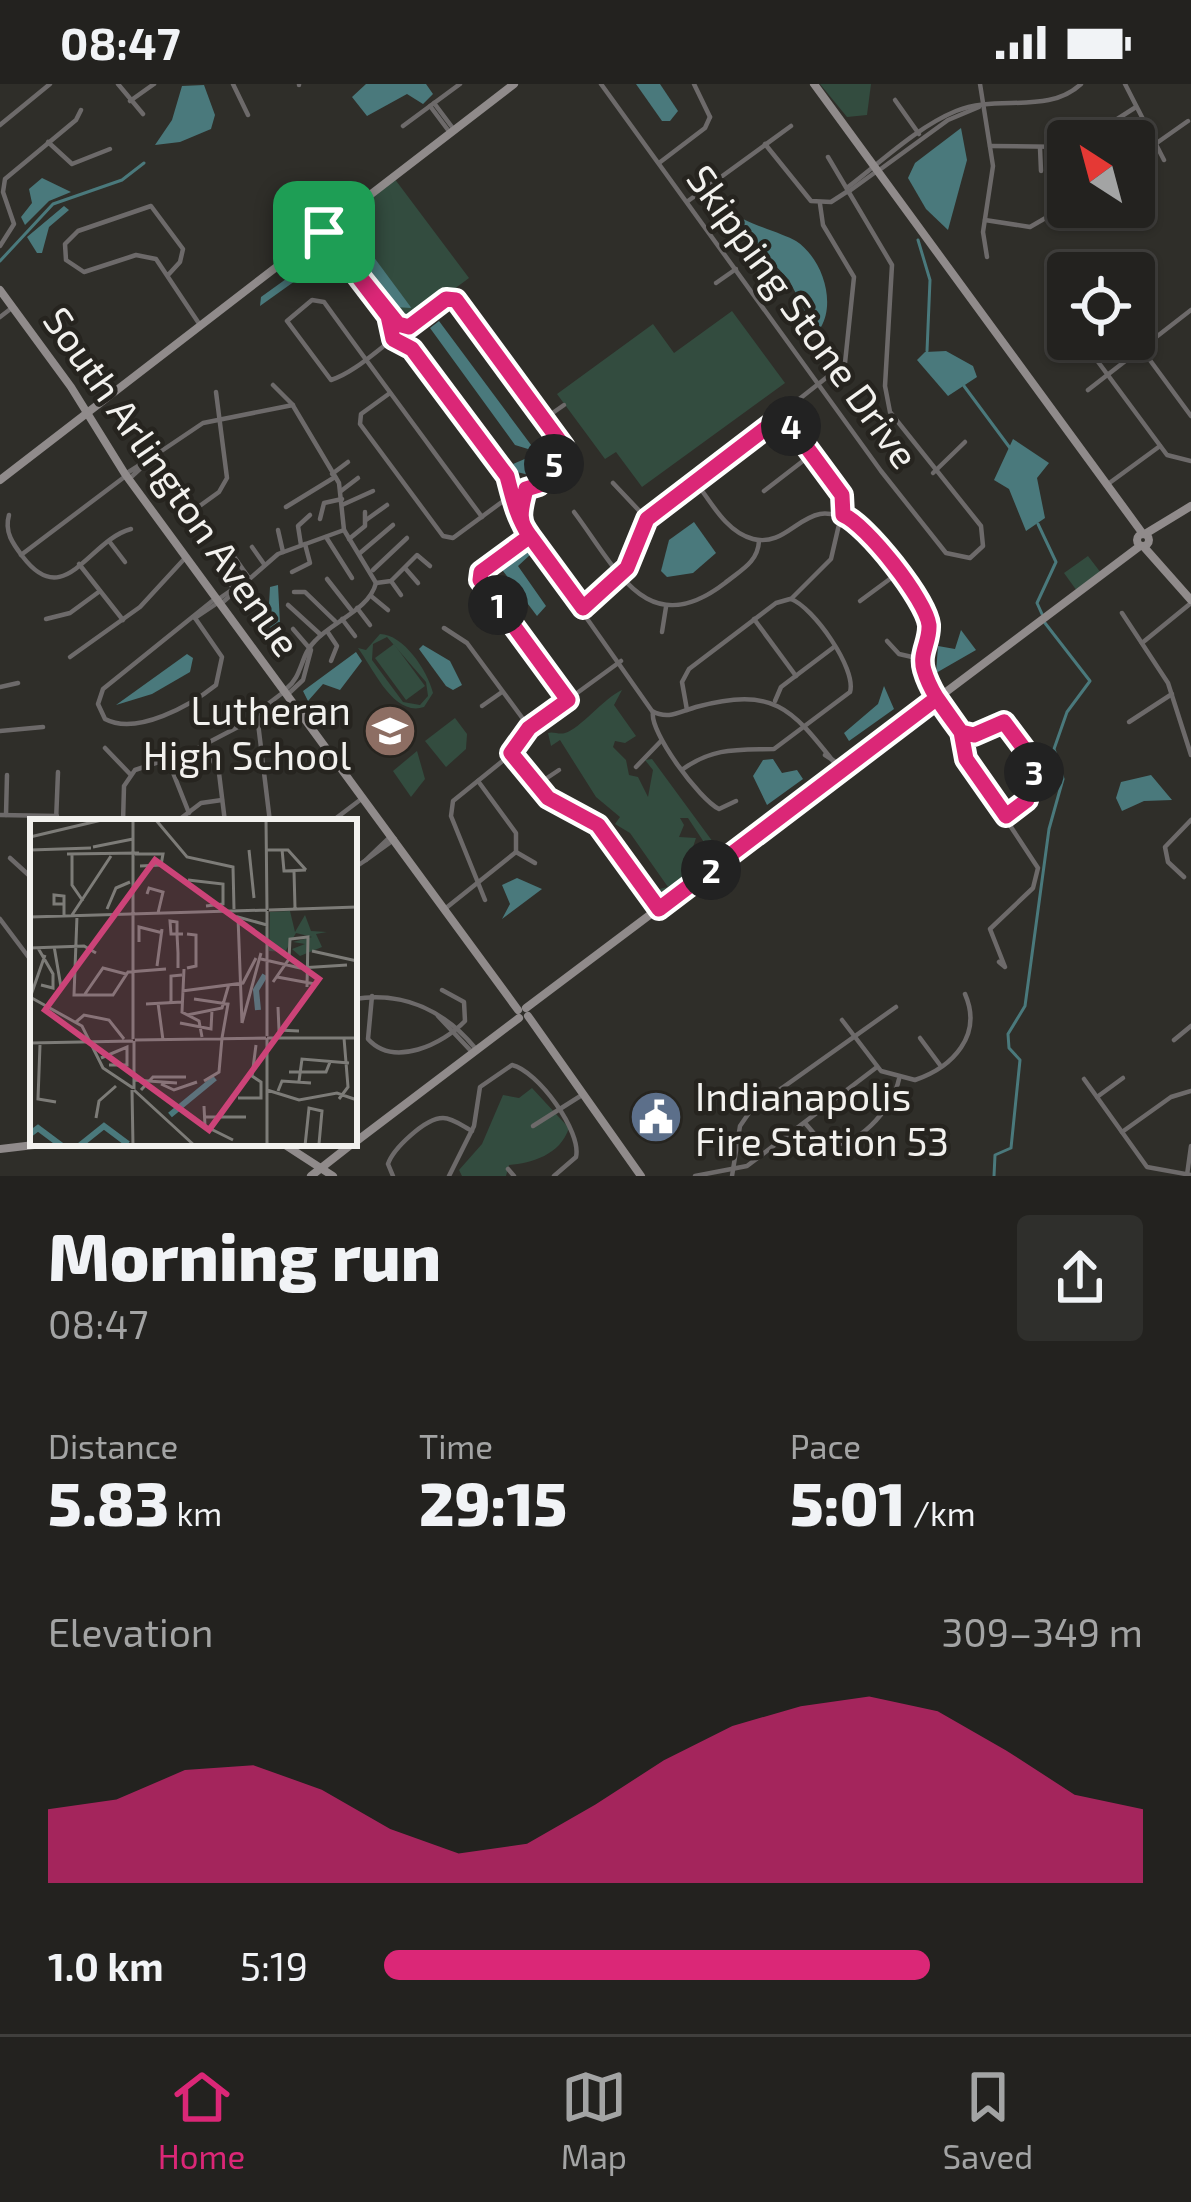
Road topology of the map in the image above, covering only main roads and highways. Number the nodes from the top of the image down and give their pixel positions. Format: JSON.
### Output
{"nodes":[{"id":1,"x":514,"y":84,"type":"edge"},
{"id":2,"x":814,"y":84,"type":"edge"},
{"id":3,"x":0,"y":290,"type":"edge"},
{"id":4,"x":86,"y":414,"type":"junction"},
{"id":5,"x":0,"y":480,"type":"edge"},
{"id":6,"x":1191,"y":506,"type":"edge"},
{"id":7,"x":1143,"y":540,"type":"junction"},
{"id":8,"x":1191,"y":602,"type":"edge"},
{"id":9,"x":523,"y":1013,"type":"junction"},
{"id":10,"x":357,"y":1141,"type":"edge"},
{"id":11,"x":30,"y":1145,"type":"edge"},
{"id":12,"x":287,"y":1146,"type":"edge"},
{"id":13,"x":350,"y":1146,"type":"edge"},
{"id":14,"x":0,"y":1149,"type":"edge"},
{"id":15,"x":321,"y":1168,"type":"junction"},
{"id":16,"x":311,"y":1176,"type":"edge"},
{"id":17,"x":333,"y":1176,"type":"edge"},
{"id":18,"x":641,"y":1176,"type":"edge"}],
"edges":[{"from":1,"to":4,"type":"main road"},
{"from":2,"to":7,"type":"main road"},
{"from":3,"to":4,"type":"main road","name":"South Arlington Avenue"},
{"from":4,"to":5,"type":"main road"},
{"from":4,"to":9,"type":"main road","name":"South Arlington Avenue"},
{"from":6,"to":7,"type":"main road"},
{"from":7,"to":8,"type":"main road"},
{"from":7,"to":9,"type":"main road"},
{"from":9,"to":10,"type":"main road"},
{"from":9,"to":18,"type":"main road","name":"South Arlington Avenue"},
{"from":11,"to":14,"type":"main road"},
{"from":12,"to":15,"type":"main road"},
{"from":13,"to":15,"type":"main road"},
{"from":15,"to":16,"type":"main road"},
{"from":15,"to":17,"type":"main road"}]}
